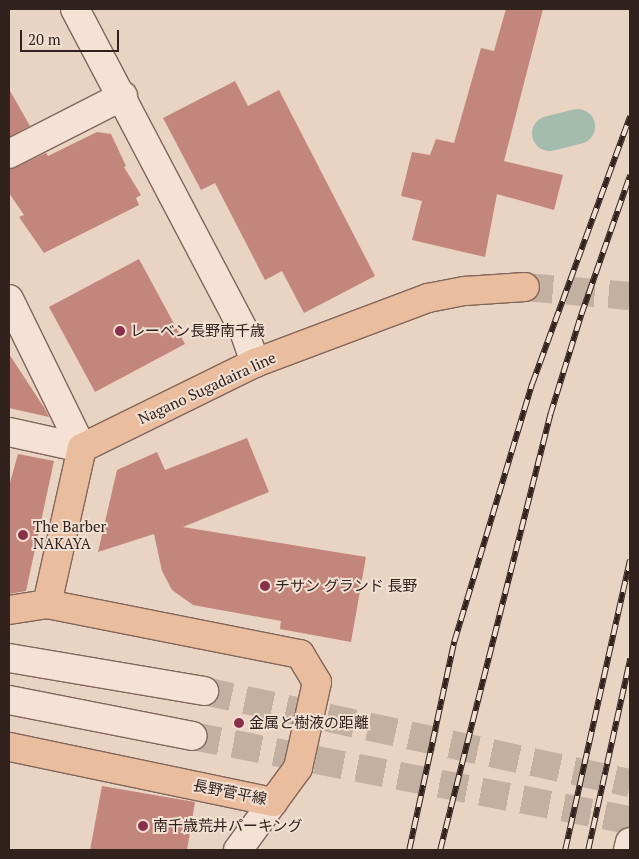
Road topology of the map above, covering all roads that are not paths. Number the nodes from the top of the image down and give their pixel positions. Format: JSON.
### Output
{"nodes":[{"id":1,"x":75,"y":9,"type":"edge"},
{"id":2,"x":123,"y":96,"type":"junction"},
{"id":3,"x":9,"y":154,"type":"edge"},
{"id":4,"x":525,"y":287,"type":"tunnel mouth"},
{"id":5,"x":9,"y":299,"type":"edge"},
{"id":6,"x":255,"y":364,"type":"junction"},
{"id":7,"x":9,"y":432,"type":"edge"},
{"id":8,"x":82,"y":448,"type":"junction"},
{"id":9,"x":46,"y":604,"type":"junction"},
{"id":10,"x":9,"y":610,"type":"edge"},
{"id":11,"x":9,"y":658,"type":"edge"},
{"id":12,"x":204,"y":691,"type":"tunnel mouth"},
{"id":13,"x":9,"y":700,"type":"edge"},
{"id":14,"x":192,"y":736,"type":"tunnel mouth"},
{"id":15,"x":9,"y":747,"type":"edge"},
{"id":16,"x":274,"y":802,"type":"junction"},
{"id":17,"x":630,"y":842,"type":"edge"},
{"id":18,"x":238,"y":850,"type":"edge"},
{"id":19,"x":628,"y":850,"type":"edge"}],
"edges":[{"from":1,"to":2,"type":"street"},
{"from":2,"to":3,"type":"street"},
{"from":2,"to":6,"type":"street"},
{"from":4,"to":6,"type":"main road","name":"Nagano Sugadaira line"},
{"from":5,"to":8,"type":"street"},
{"from":6,"to":8,"type":"main road","name":"Nagano Sugadaira line"},
{"from":7,"to":8,"type":"street"},
{"from":8,"to":9,"type":"main road"},
{"from":9,"to":10,"type":"main road"},
{"from":9,"to":16,"type":"main road","name":"長野菅平線"},
{"from":11,"to":12,"type":"street"},
{"from":13,"to":14,"type":"street"},
{"from":15,"to":16,"type":"main road","name":"長野菅平線"},
{"from":16,"to":18,"type":"street"},
{"from":17,"to":19,"type":"street"}]}
